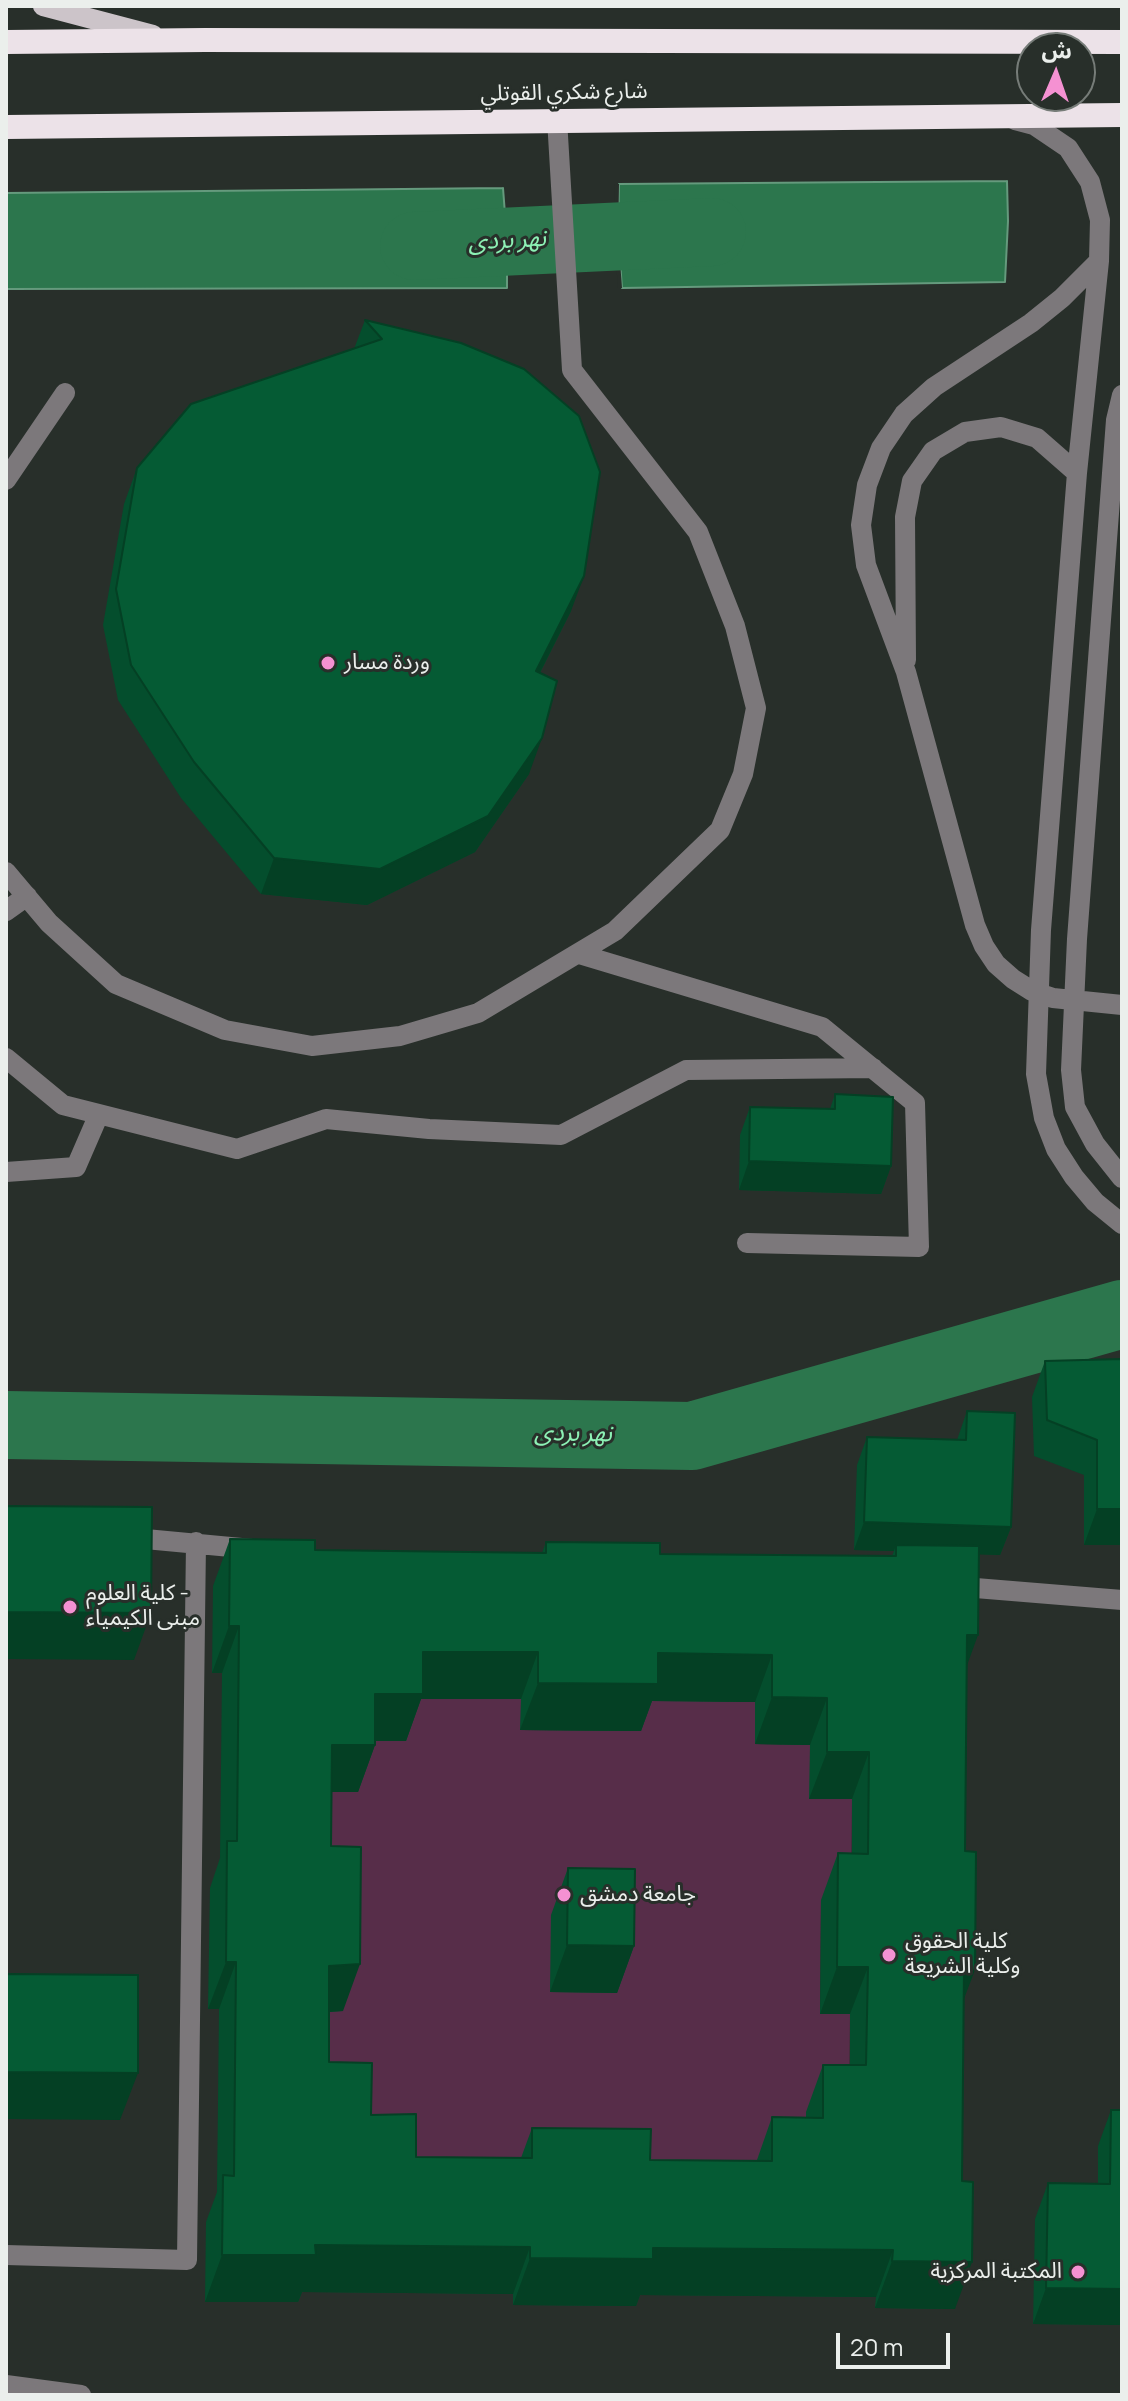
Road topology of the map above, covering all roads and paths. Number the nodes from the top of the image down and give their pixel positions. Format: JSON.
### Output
{"nodes":[{"id":1,"x":43,"y":6,"type":"edge"},
{"id":2,"x":176,"y":40,"type":"junction"},
{"id":3,"x":1119,"y":40,"type":"edge"},
{"id":4,"x":6,"y":42,"type":"edge"},
{"id":5,"x":995,"y":115,"type":"junction"},
{"id":6,"x":1122,"y":115,"type":"edge"},
{"id":7,"x":557,"y":119,"type":"junction"},
{"id":8,"x":6,"y":127,"type":"edge"},
{"id":9,"x":1099,"y":261,"type":"junction"},
{"id":10,"x":65,"y":393,"type":"dead end"},
{"id":11,"x":1122,"y":395,"type":"edge"},
{"id":12,"x":1077,"y":473,"type":"junction"},
{"id":13,"x":6,"y":480,"type":"edge"},
{"id":14,"x":906,"y":672,"type":"junction"},
{"id":15,"x":6,"y":872,"type":"edge"},
{"id":16,"x":27,"y":896,"type":"junction"},
{"id":17,"x":6,"y":911,"type":"edge"},
{"id":18,"x":579,"y":954,"type":"junction"},
{"id":19,"x":1122,"y":1005,"type":"edge"},
{"id":20,"x":6,"y":1058,"type":"edge"},
{"id":21,"x":873,"y":1068,"type":"junction"},
{"id":22,"x":99,"y":1114,"type":"junction"},
{"id":23,"x":6,"y":1172,"type":"edge"},
{"id":24,"x":1122,"y":1178,"type":"edge"},
{"id":25,"x":1122,"y":1224,"type":"edge"},
{"id":26,"x":747,"y":1243,"type":"dead end"},
{"id":27,"x":101,"y":1535,"type":"edge"},
{"id":28,"x":196,"y":1542,"type":"junction"},
{"id":29,"x":269,"y":1550,"type":"edge"},
{"id":30,"x":925,"y":1584,"type":"edge"},
{"id":31,"x":1122,"y":1600,"type":"edge"},
{"id":32,"x":6,"y":2255,"type":"edge"},
{"id":33,"x":6,"y":2385,"type":"edge"},
{"id":34,"x":81,"y":2395,"type":"edge"}],
"edges":[{"from":1,"to":2,"type":"main road"},
{"from":2,"to":3,"type":"highway"},
{"from":2,"to":4,"type":"highway"},
{"from":5,"to":6,"type":"highway","name":"شارع شكري القوتلي"},
{"from":5,"to":7,"type":"highway","name":"شارع شكري القوتلي"},
{"from":5,"to":9,"type":"street"},
{"from":7,"to":8,"type":"highway","name":"شارع شكري القوتلي"},
{"from":7,"to":18,"type":"street"},
{"from":9,"to":12,"type":"street"},
{"from":9,"to":14,"type":"street"},
{"from":10,"to":13,"type":"street"},
{"from":11,"to":24,"type":"street"},
{"from":12,"to":14,"type":"street"},
{"from":12,"to":25,"type":"street"},
{"from":14,"to":19,"type":"street"},
{"from":15,"to":16,"type":"street"},
{"from":16,"to":17,"type":"street"},
{"from":16,"to":18,"type":"street"},
{"from":18,"to":21,"type":"street"},
{"from":20,"to":22,"type":"street"},
{"from":21,"to":22,"type":"street"},
{"from":21,"to":26,"type":"street"},
{"from":22,"to":23,"type":"street"},
{"from":27,"to":28,"type":"street"},
{"from":28,"to":29,"type":"street"},
{"from":28,"to":32,"type":"street"},
{"from":30,"to":31,"type":"street"},
{"from":33,"to":34,"type":"street"}]}
